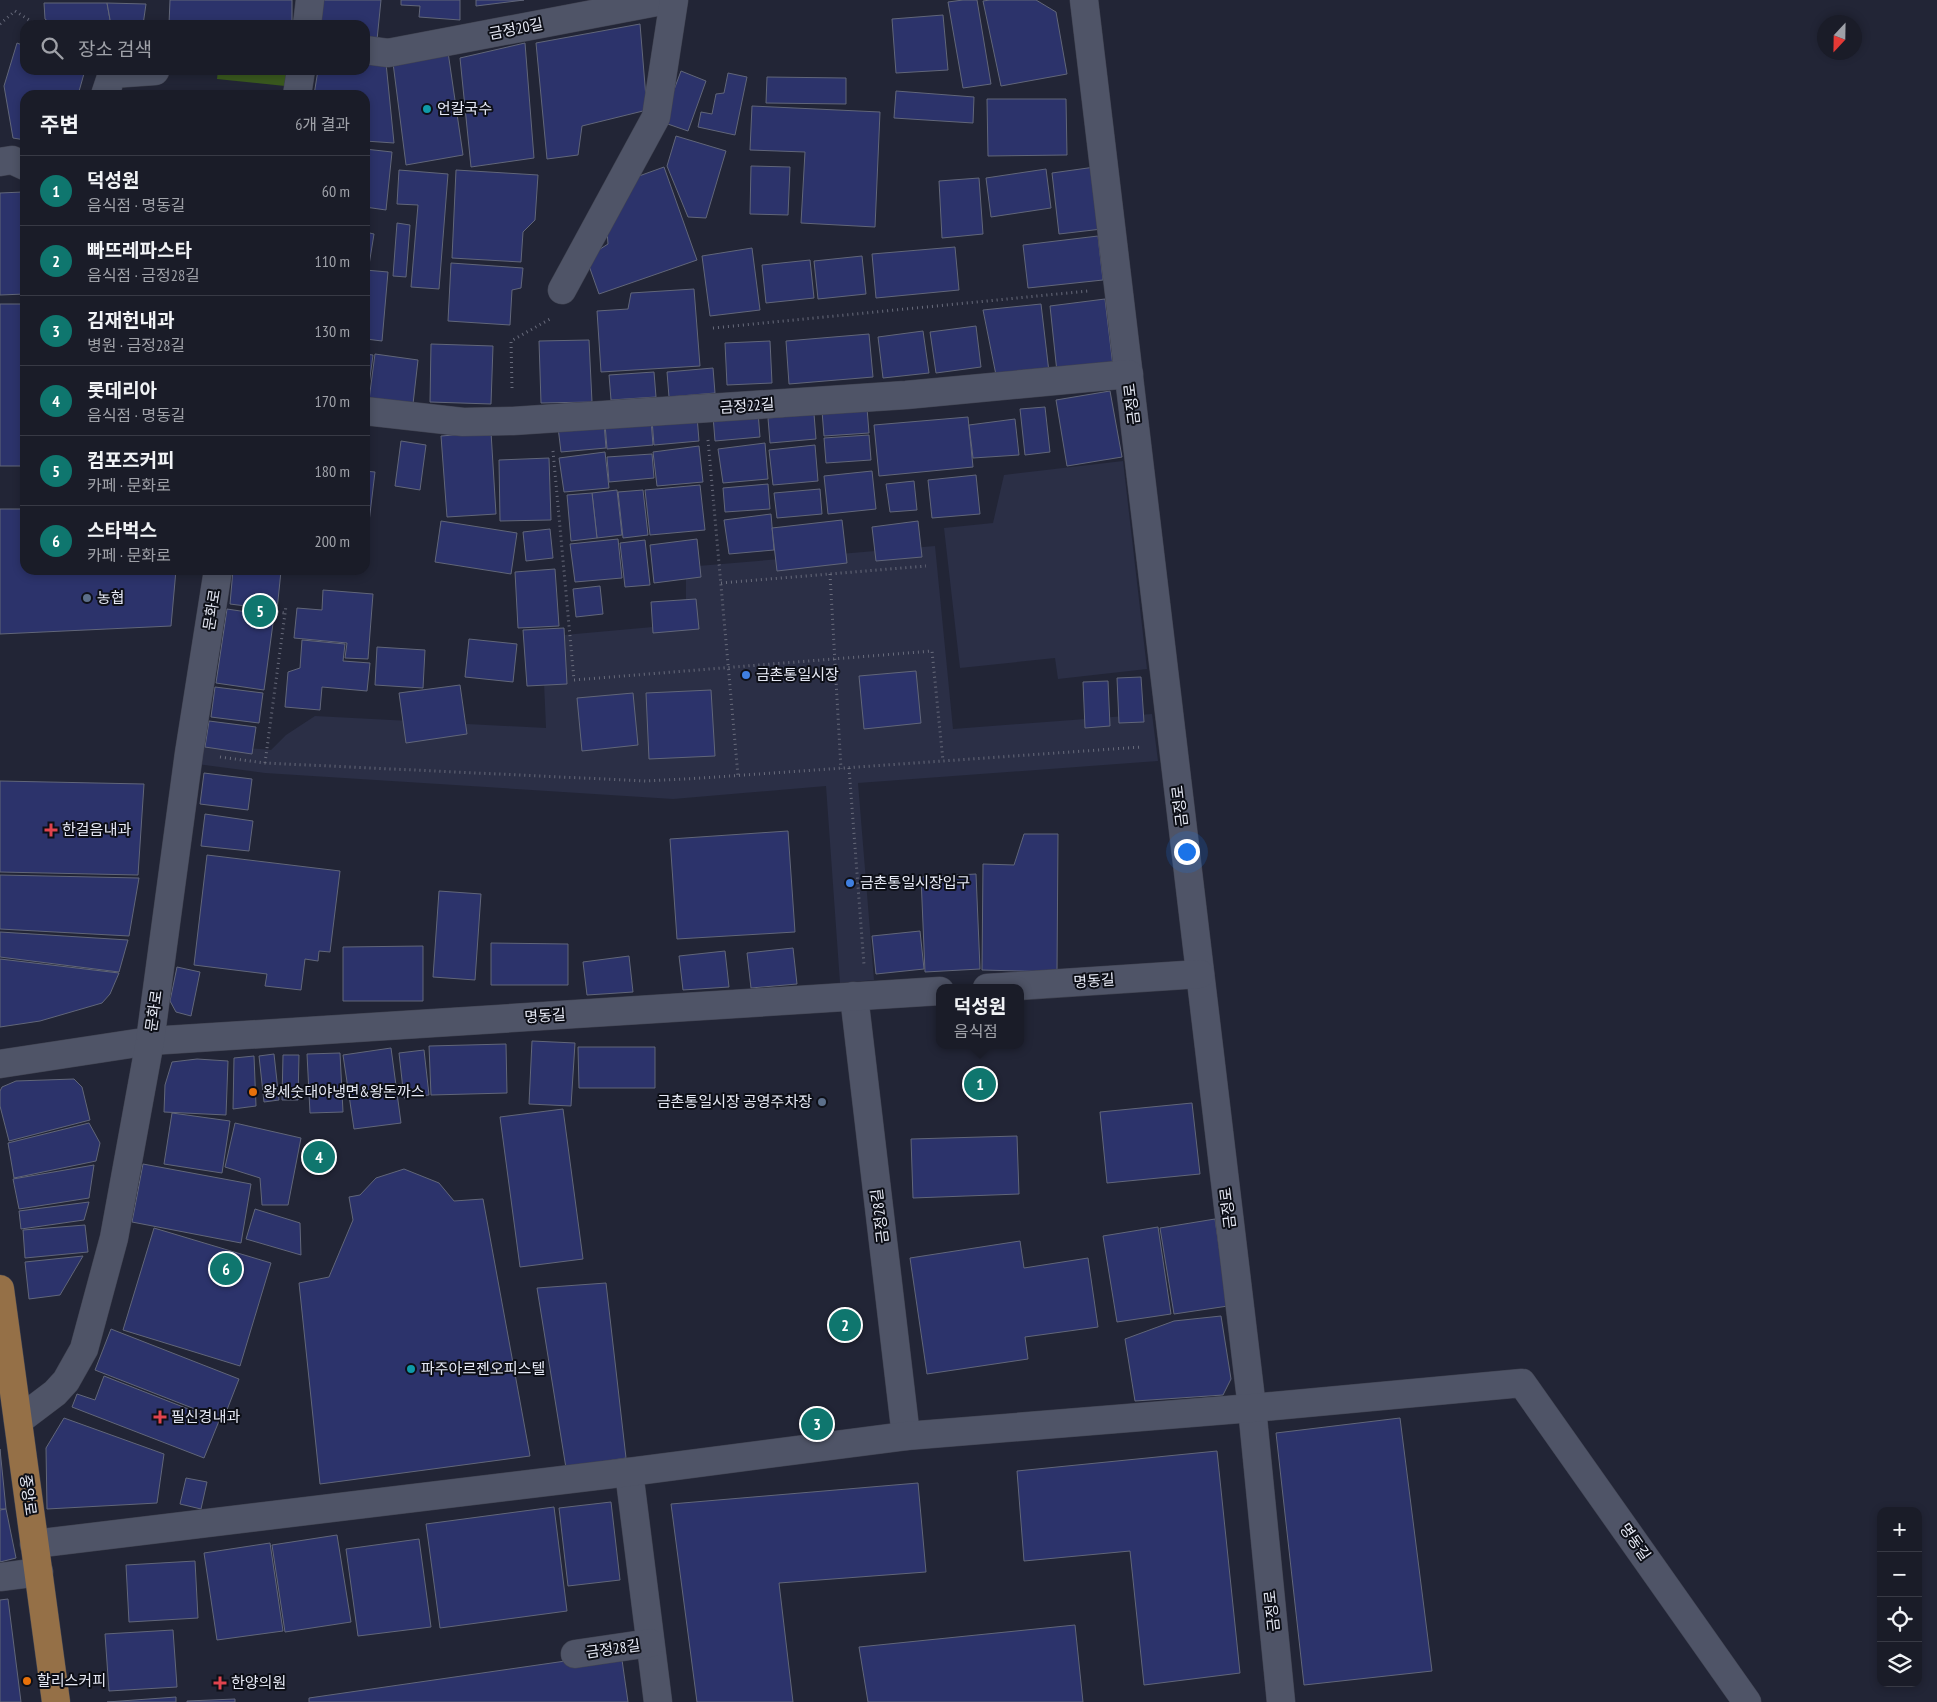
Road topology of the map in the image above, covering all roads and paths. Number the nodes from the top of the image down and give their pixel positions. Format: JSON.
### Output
{"nodes":[{"id":1,"x":310,"y":0,"type":"edge"},
{"id":2,"x":667,"y":0,"type":"edge"},
{"id":3,"x":674,"y":0,"type":"edge"},
{"id":4,"x":1084,"y":0,"type":"edge"},
{"id":5,"x":29,"y":20,"type":"edge"},
{"id":6,"x":308,"y":20,"type":"edge"},
{"id":7,"x":0,"y":24,"type":"edge"},
{"id":8,"x":370,"y":51,"type":"edge"},
{"id":9,"x":112,"y":75,"type":"edge"},
{"id":10,"x":299,"y":75,"type":"edge"},
{"id":11,"x":107,"y":90,"type":"edge"},
{"id":12,"x":298,"y":90,"type":"edge"},
{"id":13,"x":0,"y":162,"type":"edge"},
{"id":14,"x":20,"y":164,"type":"edge"},
{"id":15,"x":1118,"y":288,"type":"junction"},
{"id":16,"x":562,"y":290,"type":"joint"},
{"id":17,"x":713,"y":328,"type":"dead end"},
{"id":18,"x":1129,"y":374,"type":"junction"},
{"id":19,"x":705,"y":408,"type":"junction"},
{"id":20,"x":370,"y":412,"type":"edge"},
{"id":21,"x":550,"y":419,"type":"junction"},
{"id":22,"x":513,"y":421,"type":"junction"},
{"id":23,"x":926,"y":566,"type":"dead end"},
{"id":24,"x":830,"y":574,"type":"junction"},
{"id":25,"x":217,"y":575,"type":"edge"},
{"id":26,"x":721,"y":583,"type":"junction"},
{"id":27,"x":214,"y":603,"type":"junction"},
{"id":28,"x":286,"y":606,"type":"dead end"},
{"id":29,"x":284,"y":613,"type":"junction"},
{"id":30,"x":835,"y":659,"type":"junction"},
{"id":31,"x":728,"y":668,"type":"junction"},
{"id":32,"x":1173,"y":744,"type":"junction"},
{"id":33,"x":189,"y":754,"type":"junction"},
{"id":34,"x":943,"y":761,"type":"junction"},
{"id":35,"x":265,"y":762,"type":"junction"},
{"id":36,"x":841,"y":768,"type":"junction"},
{"id":37,"x":849,"y":768,"type":"junction"},
{"id":38,"x":738,"y":776,"type":"junction"},
{"id":39,"x":1200,"y":974,"type":"junction"},
{"id":40,"x":1024,"y":986,"type":"edge"},
{"id":41,"x":936,"y":991,"type":"edge"},
{"id":42,"x":860,"y":996,"type":"junction"},
{"id":43,"x":150,"y":1041,"type":"junction"},
{"id":44,"x":0,"y":1064,"type":"edge"},
{"id":45,"x":0,"y":1289,"type":"edge"},
{"id":46,"x":1252,"y":1408,"type":"junction"},
{"id":47,"x":18,"y":1421,"type":"junction"},
{"id":48,"x":906,"y":1436,"type":"junction"},
{"id":49,"x":629,"y":1472,"type":"junction"},
{"id":50,"x":34,"y":1544,"type":"junction"},
{"id":51,"x":39,"y":1572,"type":"junction"},
{"id":52,"x":0,"y":1577,"type":"edge"},
{"id":53,"x":650,"y":1643,"type":"junction"},
{"id":54,"x":575,"y":1654,"type":"dead end"},
{"id":55,"x":56,"y":1702,"type":"edge"},
{"id":56,"x":658,"y":1702,"type":"edge"},
{"id":57,"x":1281,"y":1702,"type":"edge"},
{"id":58,"x":1747,"y":1702,"type":"edge"}],
"edges":[{"from":1,"to":6,"type":"street"},
{"from":2,"to":8,"type":"street","name":"금정20길"},
{"from":3,"to":16,"type":"street"},
{"from":4,"to":15,"type":"street","name":"금정로"},
{"from":5,"to":7,"type":"path"},
{"from":9,"to":11,"type":"street"},
{"from":10,"to":12,"type":"street"},
{"from":13,"to":14,"type":"street"},
{"from":15,"to":17,"type":"path"},
{"from":15,"to":18,"type":"street","name":"금정로"},
{"from":16,"to":22,"type":"path"},
{"from":18,"to":19,"type":"street","name":"금정22길"},
{"from":18,"to":32,"type":"street","name":"금정로"},
{"from":19,"to":21,"type":"street","name":"금정22길"},
{"from":19,"to":26,"type":"path"},
{"from":20,"to":22,"type":"street","name":"금정22길"},
{"from":21,"to":22,"type":"street","name":"금정22길"},
{"from":21,"to":31,"type":"path"},
{"from":23,"to":24,"type":"path"},
{"from":24,"to":26,"type":"path"},
{"from":24,"to":30,"type":"path"},
{"from":25,"to":27,"type":"street","name":"문화로"},
{"from":26,"to":31,"type":"path"},
{"from":27,"to":29,"type":"path"},
{"from":27,"to":33,"type":"street","name":"문화로"},
{"from":28,"to":29,"type":"path"},
{"from":29,"to":35,"type":"path"},
{"from":30,"to":31,"type":"path"},
{"from":30,"to":34,"type":"path"},
{"from":30,"to":36,"type":"path"},
{"from":31,"to":38,"type":"path"},
{"from":32,"to":34,"type":"path"},
{"from":32,"to":39,"type":"street","name":"금정로"},
{"from":33,"to":35,"type":"path"},
{"from":33,"to":43,"type":"street","name":"문화로"},
{"from":34,"to":37,"type":"path"},
{"from":35,"to":38,"type":"path"},
{"from":36,"to":37,"type":"path"},
{"from":36,"to":38,"type":"path"},
{"from":37,"to":42,"type":"path"},
{"from":39,"to":40,"type":"street","name":"명동길"},
{"from":39,"to":46,"type":"street","name":"금정로"},
{"from":41,"to":42,"type":"street","name":"명동길"},
{"from":42,"to":43,"type":"street","name":"명동길"},
{"from":42,"to":48,"type":"street","name":"금정28길"},
{"from":43,"to":44,"type":"street","name":"명동길"},
{"from":43,"to":47,"type":"street","name":"문화로"},
{"from":45,"to":47,"type":"main road","name":"중앙로"},
{"from":46,"to":48,"type":"street"},
{"from":46,"to":57,"type":"street","name":"금정로"},
{"from":46,"to":58,"type":"street","name":"명동길"},
{"from":47,"to":50,"type":"main road","name":"중앙로"},
{"from":48,"to":49,"type":"street"},
{"from":49,"to":50,"type":"street"},
{"from":49,"to":53,"type":"street"},
{"from":50,"to":51,"type":"main road","name":"중앙로"},
{"from":51,"to":52,"type":"street"},
{"from":51,"to":55,"type":"main road","name":"중앙로"},
{"from":53,"to":54,"type":"street","name":"금정28길"},
{"from":53,"to":56,"type":"street"}]}
